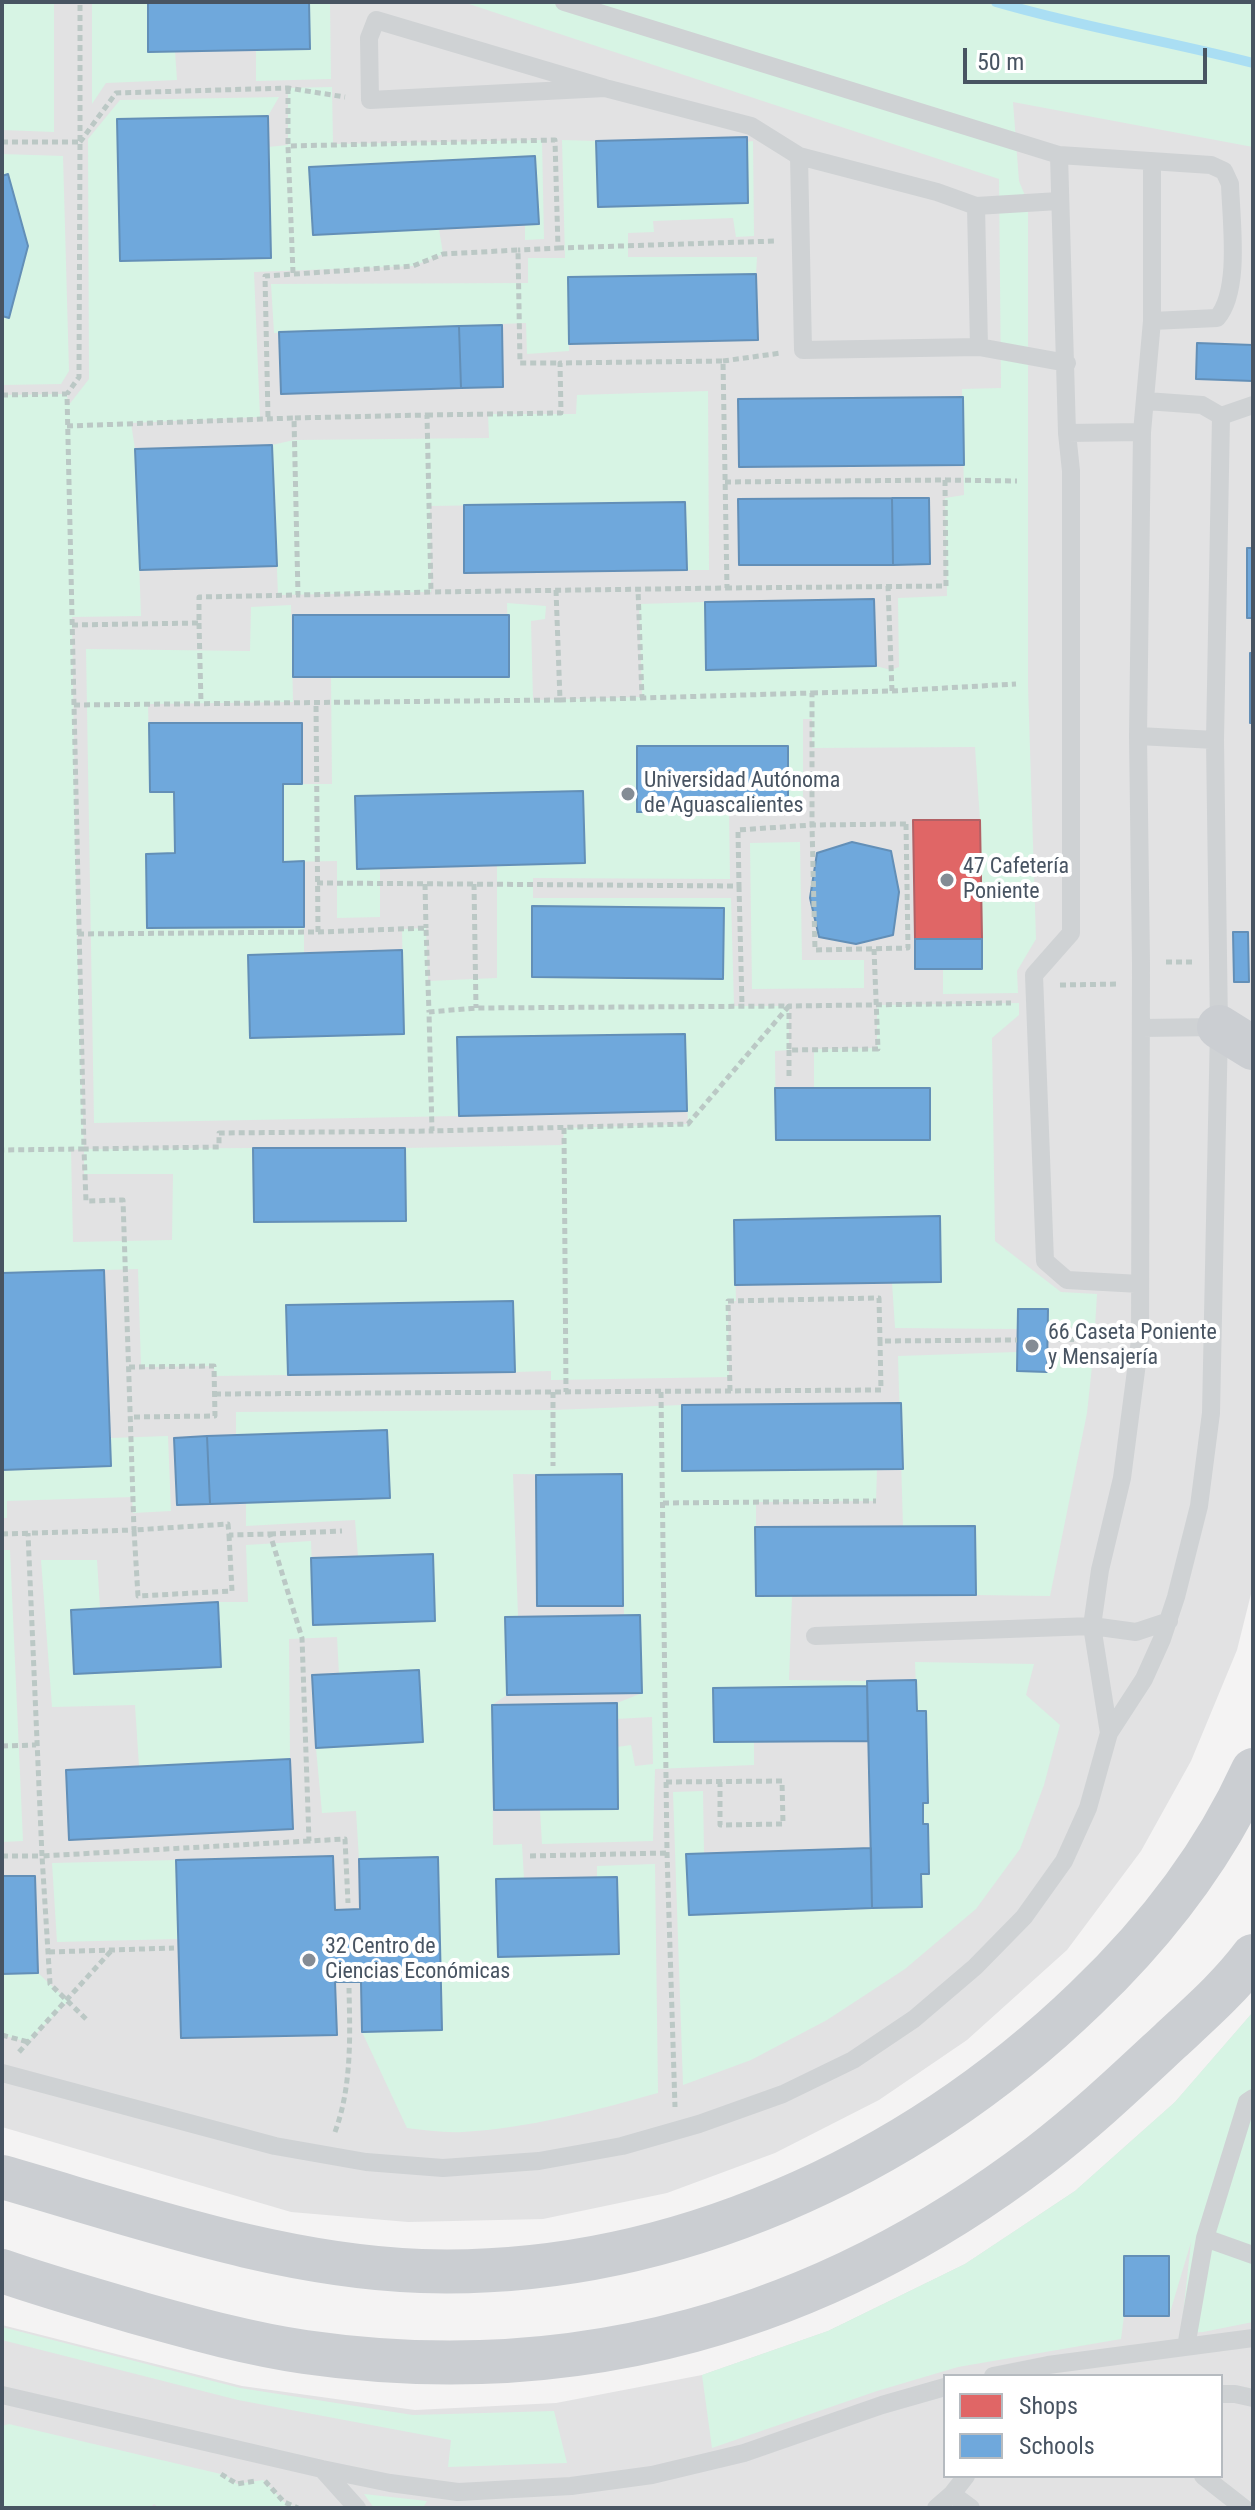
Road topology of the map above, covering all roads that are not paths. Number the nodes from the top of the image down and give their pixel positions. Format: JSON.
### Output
{"nodes":[{"id":1,"x":564,"y":2,"type":"edge"},
{"id":2,"x":605,"y":88,"type":"junction"},
{"id":3,"x":1059,"y":155,"type":"junction"},
{"id":4,"x":799,"y":156,"type":"junction"},
{"id":5,"x":1152,"y":162,"type":"junction"},
{"id":6,"x":1059,"y":201,"type":"junction"},
{"id":7,"x":976,"y":206,"type":"junction"},
{"id":8,"x":1152,"y":321,"type":"junction"},
{"id":9,"x":979,"y":347,"type":"junction"},
{"id":10,"x":1067,"y":363,"type":"junction"},
{"id":11,"x":1146,"y":401,"type":"junction"},
{"id":12,"x":1253,"y":405,"type":"edge"},
{"id":13,"x":1221,"y":416,"type":"junction"},
{"id":14,"x":1142,"y":432,"type":"junction"},
{"id":15,"x":1067,"y":433,"type":"junction"},
{"id":16,"x":1138,"y":736,"type":"junction"},
{"id":17,"x":1215,"y":740,"type":"junction"},
{"id":18,"x":1141,"y":1028,"type":"junction"},
{"id":19,"x":1236,"y":1037,"type":"edge"},
{"id":20,"x":1140,"y":1284,"type":"junction"},
{"id":21,"x":1169,"y":1621,"type":"junction"},
{"id":22,"x":1092,"y":1626,"type":"junction"},
{"id":23,"x":815,"y":1636,"type":"dead end"},
{"id":24,"x":1109,"y":1733,"type":"junction"},
{"id":25,"x":1253,"y":1770,"type":"edge"},
{"id":26,"x":1253,"y":1956,"type":"edge"},
{"id":27,"x":6,"y":2067,"type":"edge"},
{"id":28,"x":1253,"y":2098,"type":"edge"},
{"id":29,"x":2,"y":2177,"type":"edge"},
{"id":30,"x":1205,"y":2238,"type":"junction"},
{"id":31,"x":1253,"y":2255,"type":"edge"},
{"id":32,"x":2,"y":2271,"type":"edge"},
{"id":33,"x":1253,"y":2338,"type":"edge"},
{"id":34,"x":1186,"y":2347,"type":"junction"},
{"id":35,"x":1003,"y":2374,"type":"edge"},
{"id":36,"x":943,"y":2388,"type":"edge"},
{"id":37,"x":3,"y":2395,"type":"edge"},
{"id":38,"x":322,"y":2469,"type":"junction"},
{"id":39,"x":964,"y":2478,"type":"edge"},
{"id":40,"x":1206,"y":2478,"type":"edge"},
{"id":41,"x":518,"y":2489,"type":"junction"},
{"id":42,"x":458,"y":2492,"type":"junction"},
{"id":43,"x":952,"y":2494,"type":"junction"},
{"id":44,"x":523,"y":2507,"type":"edge"},
{"id":45,"x":357,"y":2508,"type":"edge"},
{"id":46,"x":443,"y":2508,"type":"edge"},
{"id":47,"x":936,"y":2508,"type":"edge"},
{"id":48,"x":971,"y":2508,"type":"edge"},
{"id":49,"x":1244,"y":2508,"type":"edge"}],
"edges":[{"from":1,"to":3,"type":"lane"},
{"from":2,"to":2,"type":"lane"},
{"from":2,"to":4,"type":"lane"},
{"from":3,"to":5,"type":"lane"},
{"from":3,"to":6,"type":"lane"},
{"from":4,"to":7,"type":"lane"},
{"from":4,"to":9,"type":"lane"},
{"from":5,"to":8,"type":"lane"},
{"from":5,"to":8,"type":"lane"},
{"from":6,"to":7,"type":"lane"},
{"from":6,"to":10,"type":"lane"},
{"from":7,"to":9,"type":"lane"},
{"from":8,"to":11,"type":"lane"},
{"from":9,"to":10,"type":"lane"},
{"from":10,"to":15,"type":"lane"},
{"from":11,"to":13,"type":"lane"},
{"from":11,"to":14,"type":"lane"},
{"from":12,"to":13,"type":"lane"},
{"from":13,"to":17,"type":"lane"},
{"from":14,"to":15,"type":"lane"},
{"from":14,"to":16,"type":"lane"},
{"from":15,"to":20,"type":"lane"},
{"from":16,"to":17,"type":"lane"},
{"from":16,"to":18,"type":"lane"},
{"from":17,"to":19,"type":"lane"},
{"from":18,"to":19,"type":"lane"},
{"from":18,"to":20,"type":"lane"},
{"from":19,"to":21,"type":"lane"},
{"from":20,"to":22,"type":"lane"},
{"from":21,"to":22,"type":"lane"},
{"from":21,"to":24,"type":"lane"},
{"from":22,"to":23,"type":"lane"},
{"from":22,"to":24,"type":"lane"},
{"from":24,"to":27,"type":"lane"},
{"from":25,"to":29,"type":"main road"},
{"from":26,"to":32,"type":"main road"},
{"from":28,"to":30,"type":"lane"},
{"from":30,"to":31,"type":"lane"},
{"from":30,"to":34,"type":"lane"},
{"from":33,"to":34,"type":"lane"},
{"from":34,"to":35,"type":"lane"},
{"from":36,"to":41,"type":"lane"},
{"from":37,"to":38,"type":"lane"},
{"from":38,"to":42,"type":"lane"},
{"from":38,"to":45,"type":"lane"},
{"from":39,"to":43,"type":"lane"},
{"from":40,"to":49,"type":"lane"},
{"from":41,"to":42,"type":"lane"},
{"from":41,"to":44,"type":"lane"},
{"from":42,"to":46,"type":"lane"},
{"from":43,"to":47,"type":"lane"},
{"from":43,"to":48,"type":"lane"}]}
